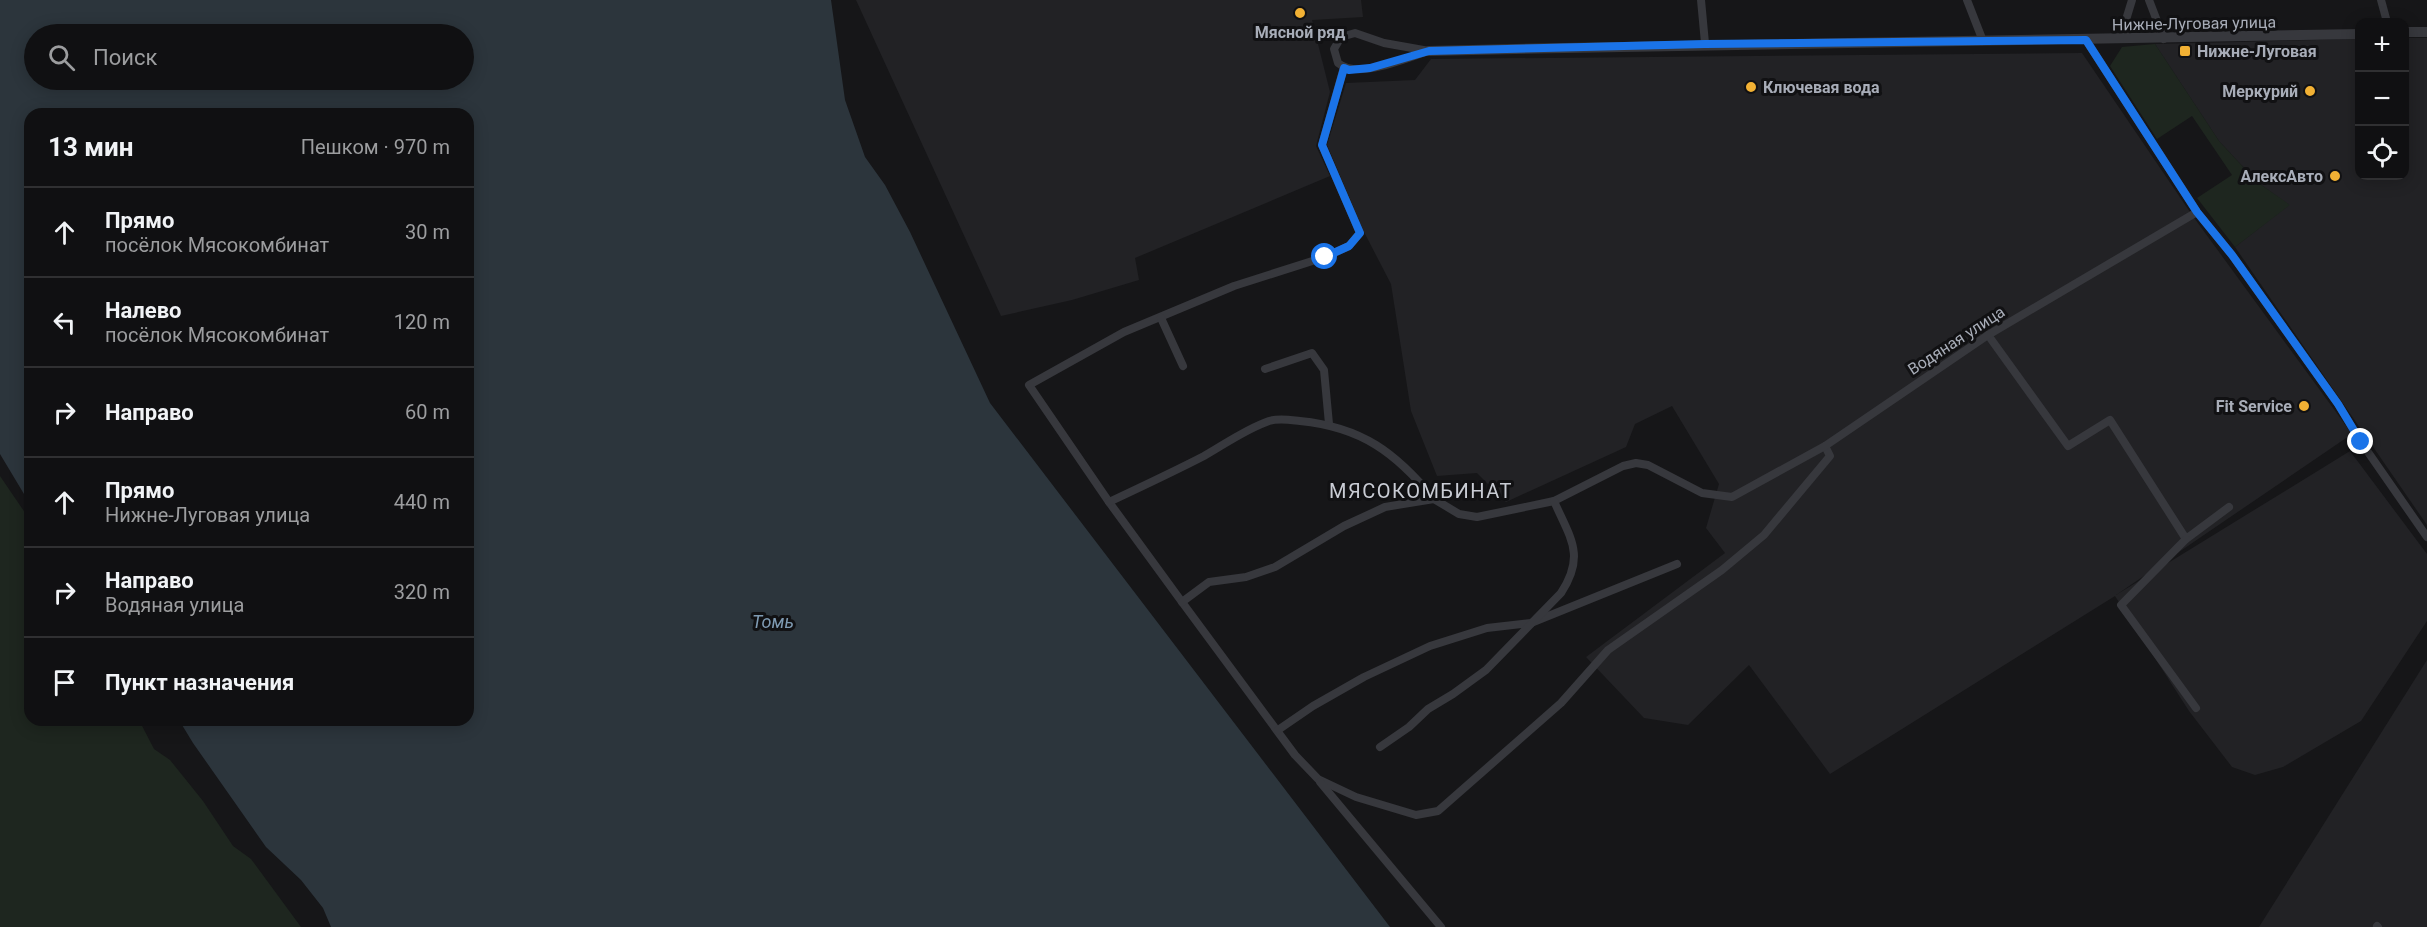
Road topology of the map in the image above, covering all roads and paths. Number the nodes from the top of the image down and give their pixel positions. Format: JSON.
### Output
{"nodes":[{"id":1,"x":1701,"y":0,"type":"edge"},
{"id":2,"x":1967,"y":0,"type":"edge"},
{"id":3,"x":2132,"y":0,"type":"edge"},
{"id":4,"x":2149,"y":0,"type":"edge"},
{"id":5,"x":2381,"y":0,"type":"edge"},
{"id":6,"x":2386,"y":18,"type":"edge"},
{"id":7,"x":2409,"y":32,"type":"edge"},
{"id":8,"x":2427,"y":32,"type":"edge"},
{"id":9,"x":2355,"y":34,"type":"edge"},
{"id":10,"x":2126,"y":39,"type":"junction"},
{"id":11,"x":2163,"y":39,"type":"junction"},
{"id":12,"x":2086,"y":40,"type":"junction"},
{"id":13,"x":1983,"y":41,"type":"junction"},
{"id":14,"x":1705,"y":44,"type":"junction"},
{"id":15,"x":1429,"y":51,"type":"junction"},
{"id":16,"x":1344,"y":68,"type":"junction"},
{"id":17,"x":2197,"y":212,"type":"junction"},
{"id":18,"x":1161,"y":318,"type":"junction"},
{"id":19,"x":1988,"y":335,"type":"junction"},
{"id":20,"x":1183,"y":366,"type":"dead end"},
{"id":21,"x":1265,"y":369,"type":"dead end"},
{"id":22,"x":1329,"y":424,"type":"junction"},
{"id":23,"x":1825,"y":446,"type":"junction"},
{"id":24,"x":1434,"y":499,"type":"junction"},
{"id":25,"x":1554,"y":501,"type":"junction"},
{"id":26,"x":1109,"y":502,"type":"junction"},
{"id":27,"x":2229,"y":507,"type":"dead end"},
{"id":28,"x":2427,"y":537,"type":"edge"},
{"id":29,"x":2186,"y":539,"type":"junction"},
{"id":30,"x":1677,"y":564,"type":"dead end"},
{"id":31,"x":1182,"y":602,"type":"junction"},
{"id":32,"x":1531,"y":623,"type":"junction"},
{"id":33,"x":2196,"y":708,"type":"dead end"},
{"id":34,"x":1278,"y":730,"type":"junction"},
{"id":35,"x":1380,"y":747,"type":"dead end"},
{"id":36,"x":1318,"y":779,"type":"junction"},
{"id":37,"x":1441,"y":927,"type":"edge"}],
"edges":[{"from":1,"to":14,"type":"street"},
{"from":2,"to":13,"type":"street"},
{"from":3,"to":10,"type":"street"},
{"from":4,"to":11,"type":"street"},
{"from":5,"to":6,"type":"street"},
{"from":7,"to":8,"type":"street"},
{"from":9,"to":11,"type":"street","name":"Нижне-Луговая улица"},
{"from":10,"to":11,"type":"street","name":"Нижне-Луговая улица"},
{"from":10,"to":12,"type":"street","name":"Нижне-Луговая улица"},
{"from":12,"to":13,"type":"street","name":"Нижне-Луговая улица"},
{"from":12,"to":17,"type":"street"},
{"from":13,"to":14,"type":"street","name":"Нижне-Луговая улица"},
{"from":14,"to":15,"type":"street","name":"Нижне-Луговая улица"},
{"from":15,"to":16,"type":"street"},
{"from":15,"to":16,"type":"street"},
{"from":16,"to":18,"type":"street"},
{"from":17,"to":19,"type":"street","name":"Водяная улица"},
{"from":17,"to":28,"type":"street"},
{"from":18,"to":20,"type":"street"},
{"from":18,"to":26,"type":"street"},
{"from":19,"to":23,"type":"street","name":"Водяная улица"},
{"from":19,"to":29,"type":"street"},
{"from":21,"to":22,"type":"street"},
{"from":22,"to":24,"type":"street"},
{"from":22,"to":26,"type":"street"},
{"from":23,"to":25,"type":"street","name":"Водяная улица"},
{"from":23,"to":36,"type":"street"},
{"from":24,"to":25,"type":"street"},
{"from":24,"to":31,"type":"street"},
{"from":25,"to":32,"type":"street"},
{"from":26,"to":31,"type":"street"},
{"from":27,"to":29,"type":"street"},
{"from":29,"to":33,"type":"street"},
{"from":30,"to":32,"type":"street"},
{"from":31,"to":34,"type":"street"},
{"from":32,"to":34,"type":"street"},
{"from":32,"to":35,"type":"street"},
{"from":34,"to":36,"type":"street"},
{"from":36,"to":37,"type":"street"}]}
